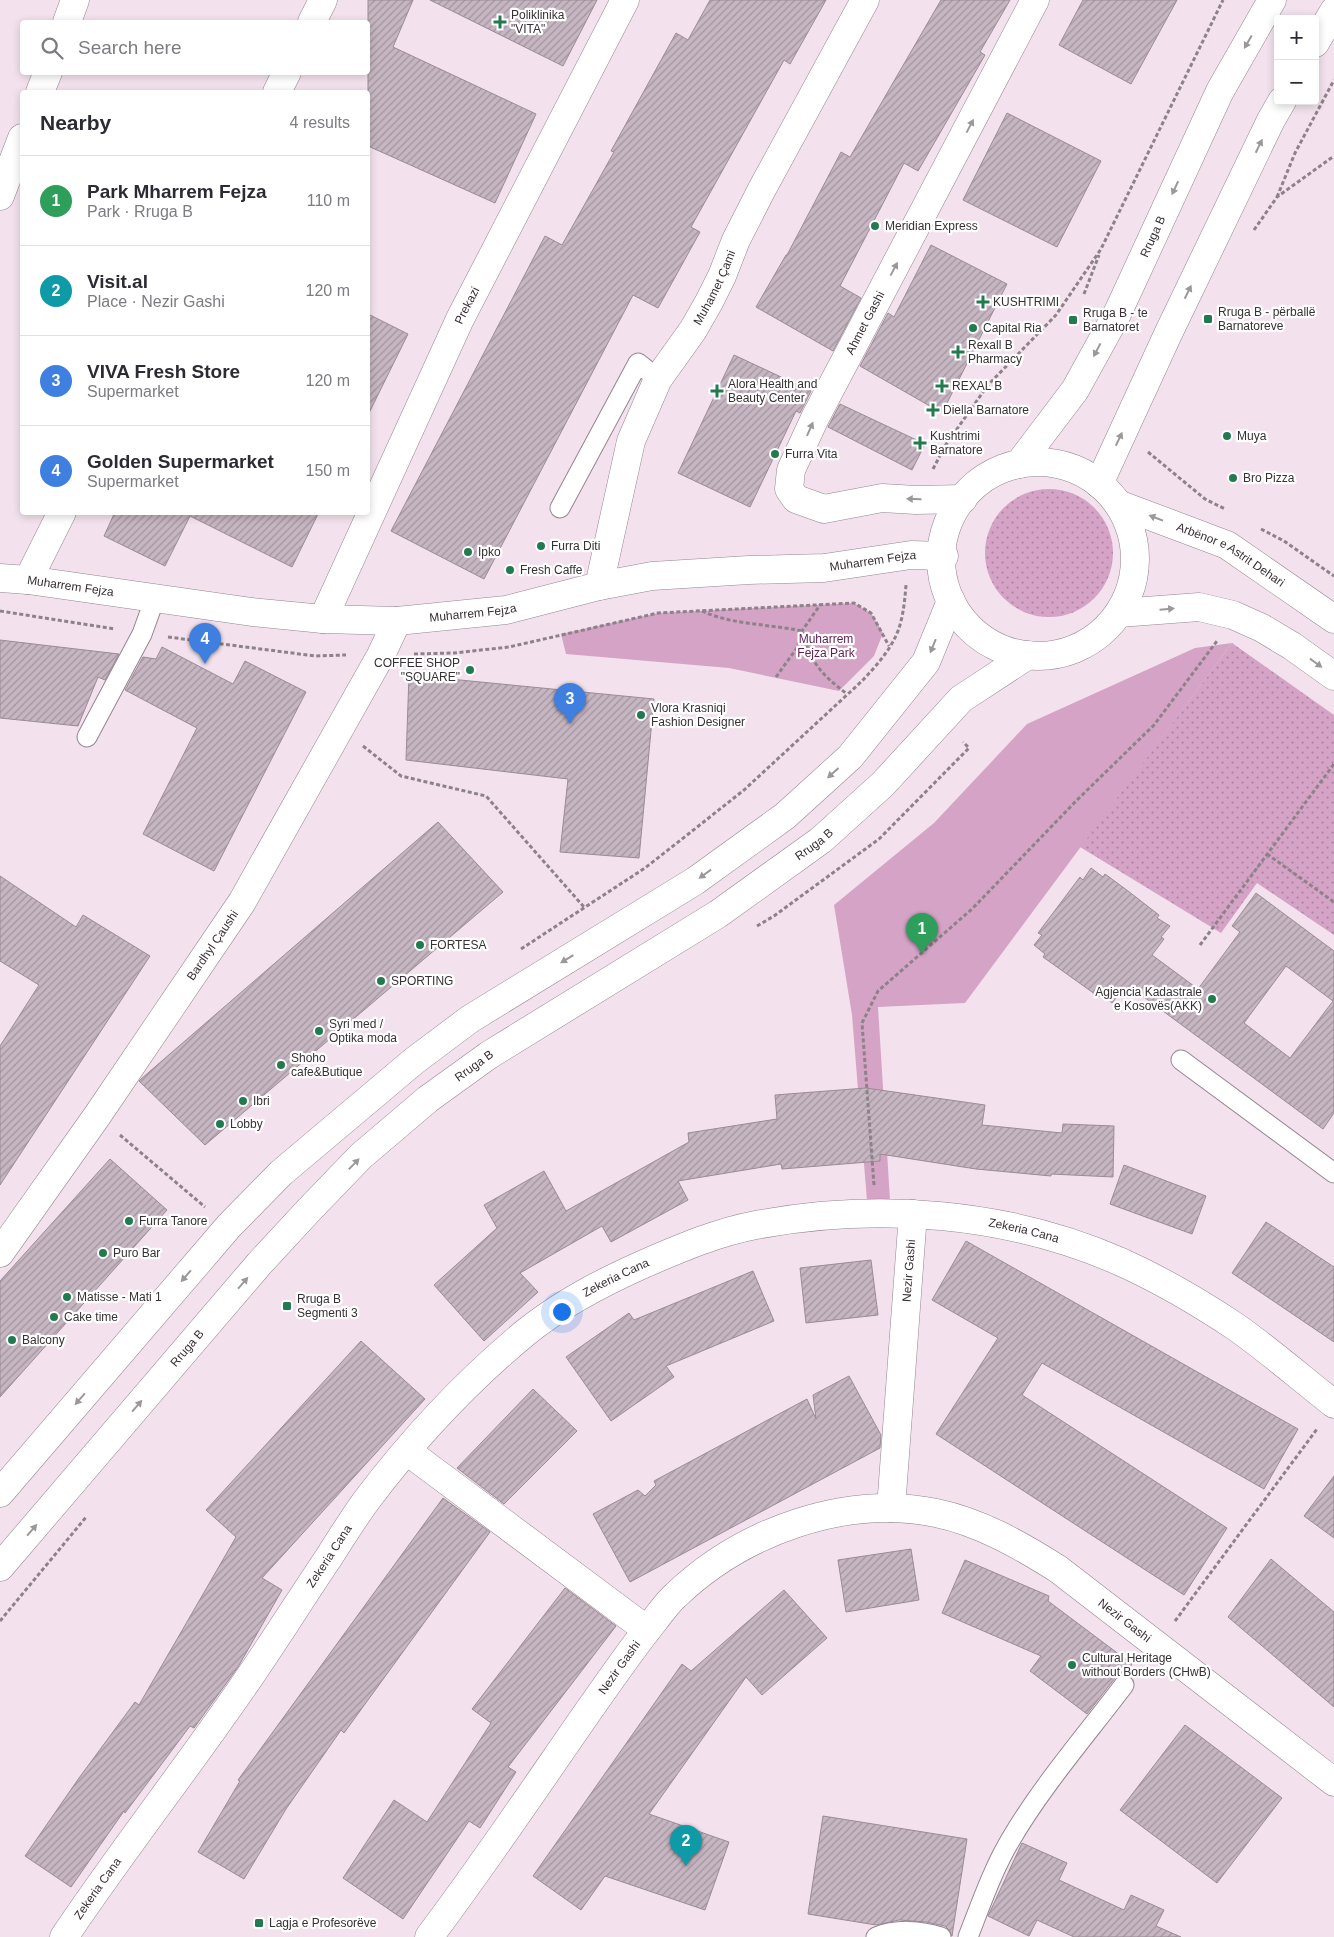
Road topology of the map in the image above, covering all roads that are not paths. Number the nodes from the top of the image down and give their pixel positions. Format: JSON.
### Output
{"nodes":[{"id":1,"x":75,"y":0,"type":"edge"},
{"id":2,"x":323,"y":0,"type":"edge"},
{"id":3,"x":625,"y":0,"type":"edge"},
{"id":4,"x":864,"y":0,"type":"edge"},
{"id":5,"x":1036,"y":0,"type":"edge"},
{"id":6,"x":1272,"y":0,"type":"edge"},
{"id":7,"x":1334,"y":11,"type":"edge"},
{"id":8,"x":68,"y":20,"type":"edge"},
{"id":9,"x":313,"y":20,"type":"edge"},
{"id":10,"x":1319,"y":36,"type":"edge"},
{"id":11,"x":47,"y":75,"type":"edge"},
{"id":12,"x":286,"y":75,"type":"edge"},
{"id":13,"x":41,"y":90,"type":"edge"},
{"id":14,"x":278,"y":90,"type":"edge"},
{"id":15,"x":1280,"y":105,"type":"edge"},
{"id":16,"x":20,"y":143,"type":"edge"},
{"id":17,"x":0,"y":196,"type":"edge"},
{"id":18,"x":658,"y":379,"type":"junction"},
{"id":19,"x":1019,"y":464,"type":"junction"},
{"id":20,"x":1099,"y":484,"type":"junction"},
{"id":21,"x":963,"y":498,"type":"junction"},
{"id":22,"x":1118,"y":504,"type":"junction"},
{"id":23,"x":560,"y":508,"type":"dead end"},
{"id":24,"x":60,"y":515,"type":"edge"},
{"id":25,"x":944,"y":556,"type":"junction"},
{"id":26,"x":0,"y":578,"type":"edge"},
{"id":27,"x":28,"y":580,"type":"junction"},
{"id":28,"x":599,"y":586,"type":"junction"},
{"id":29,"x":155,"y":598,"type":"junction"},
{"id":30,"x":951,"y":601,"type":"junction"},
{"id":31,"x":1119,"y":613,"type":"junction"},
{"id":32,"x":323,"y":618,"type":"junction"},
{"id":33,"x":1334,"y":619,"type":"edge"},
{"id":34,"x":397,"y":621,"type":"junction"},
{"id":35,"x":1028,"y":655,"type":"junction"},
{"id":36,"x":1334,"y":676,"type":"edge"},
{"id":37,"x":87,"y":737,"type":"dead end"},
{"id":38,"x":1181,"y":1060,"type":"dead end"},
{"id":39,"x":1334,"y":1173,"type":"edge"},
{"id":40,"x":912,"y":1214,"type":"junction"},
{"id":41,"x":0,"y":1253,"type":"edge"},
{"id":42,"x":1328,"y":1413,"type":"edge"},
{"id":43,"x":407,"y":1451,"type":"junction"},
{"id":44,"x":0,"y":1493,"type":"edge"},
{"id":45,"x":891,"y":1508,"type":"junction"},
{"id":46,"x":0,"y":1567,"type":"edge"},
{"id":47,"x":647,"y":1630,"type":"junction"},
{"id":48,"x":1124,"y":1685,"type":"dead end"},
{"id":49,"x":1334,"y":1782,"type":"edge"},
{"id":50,"x":64,"y":1937,"type":"edge"},
{"id":51,"x":429,"y":1937,"type":"edge"},
{"id":52,"x":876,"y":1937,"type":"edge"},
{"id":53,"x":941,"y":1937,"type":"edge"},
{"id":54,"x":968,"y":1937,"type":"edge"}],
"edges":[{"from":1,"to":8,"type":"street"},
{"from":2,"to":9,"type":"street"},
{"from":3,"to":32,"type":"street","name":"Prekazi"},
{"from":4,"to":18,"type":"street","name":"Muhamet Çami"},
{"from":21,"to":5,"type":"street","name":"Ahmet Gashi","one_way":true},
{"from":6,"to":19,"type":"street","name":"Rruga B","one_way":true},
{"from":7,"to":10,"type":"street"},
{"from":11,"to":13,"type":"street"},
{"from":12,"to":14,"type":"street"},
{"from":20,"to":15,"type":"street","one_way":true},
{"from":16,"to":17,"type":"street"},
{"from":18,"to":23,"type":"lane"},
{"from":18,"to":28,"type":"street","name":"Muhamet Çami"},
{"from":19,"to":20,"type":"street"},
{"from":19,"to":21,"type":"street"},
{"from":20,"to":22,"type":"street"},
{"from":21,"to":25,"type":"street"},
{"from":22,"to":31,"type":"street"},
{"from":33,"to":22,"type":"street","name":"Arbënor e Astrit Dehari","one_way":true},
{"from":24,"to":27,"type":"street"},
{"from":25,"to":28,"type":"street","name":"Muharrem Fejza"},
{"from":25,"to":30,"type":"street"},
{"from":26,"to":27,"type":"street","name":"Muharrem Fejza"},
{"from":27,"to":29,"type":"street","name":"Muharrem Fejza"},
{"from":28,"to":34,"type":"street","name":"Muharrem Fejza"},
{"from":29,"to":32,"type":"street","name":"Muharrem Fejza"},
{"from":29,"to":37,"type":"lane"},
{"from":30,"to":35,"type":"street"},
{"from":30,"to":44,"type":"street","one_way":true},
{"from":31,"to":35,"type":"street"},
{"from":31,"to":36,"type":"street","one_way":true},
{"from":32,"to":34,"type":"street","name":"Muharrem Fejza"},
{"from":34,"to":41,"type":"street","name":"Bardhyl Çaushi"},
{"from":46,"to":35,"type":"street","name":"Rruga B","one_way":true},
{"from":38,"to":39,"type":"lane"},
{"from":40,"to":42,"type":"street","name":"Zekeria Cana"},
{"from":40,"to":43,"type":"street","name":"Zekeria Cana"},
{"from":40,"to":45,"type":"street","name":"Nezir Gashi"},
{"from":43,"to":47,"type":"street"},
{"from":43,"to":50,"type":"street","name":"Zekeria Cana"},
{"from":45,"to":47,"type":"street","name":"Nezir Gashi"},
{"from":45,"to":49,"type":"street","name":"Nezir Gashi"},
{"from":47,"to":51,"type":"street","name":"Nezir Gashi"},
{"from":48,"to":54,"type":"lane"},
{"from":52,"to":53,"type":"lane"}]}
